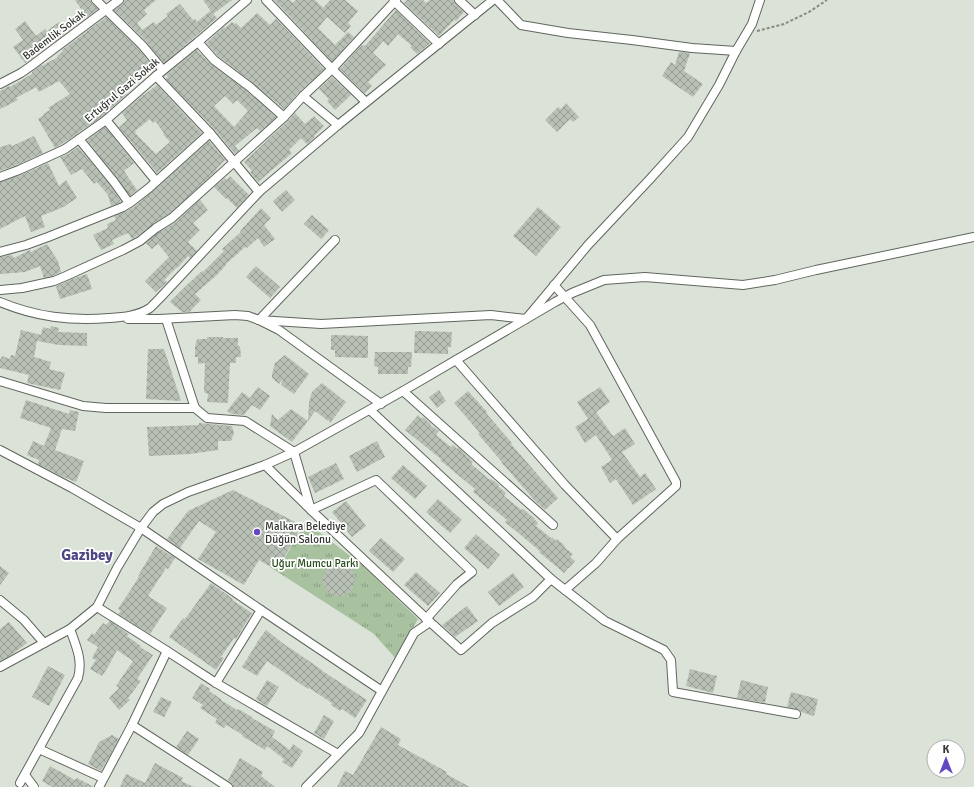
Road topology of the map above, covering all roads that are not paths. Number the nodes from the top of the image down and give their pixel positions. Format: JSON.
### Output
{"nodes":[{"id":1,"x":96,"y":0,"type":"edge"},
{"id":2,"x":119,"y":0,"type":"edge"},
{"id":3,"x":247,"y":0,"type":"edge"},
{"id":4,"x":266,"y":0,"type":"edge"},
{"id":5,"x":459,"y":0,"type":"edge"},
{"id":6,"x":493,"y":0,"type":"edge"},
{"id":7,"x":497,"y":0,"type":"edge"},
{"id":8,"x":760,"y":0,"type":"edge"},
{"id":9,"x":395,"y":1,"type":"edge"},
{"id":10,"x":106,"y":10,"type":"junction"},
{"id":11,"x":475,"y":14,"type":"junction"},
{"id":12,"x":198,"y":42,"type":"junction"},
{"id":13,"x":439,"y":44,"type":"junction"},
{"id":14,"x":736,"y":51,"type":"junction"},
{"id":15,"x":332,"y":69,"type":"junction"},
{"id":16,"x":160,"y":73,"type":"junction"},
{"id":17,"x":0,"y":84,"type":"edge"},
{"id":18,"x":303,"y":96,"type":"junction"},
{"id":19,"x":366,"y":102,"type":"junction"},
{"id":20,"x":284,"y":117,"type":"junction"},
{"id":21,"x":106,"y":120,"type":"junction"},
{"id":22,"x":338,"y":125,"type":"junction"},
{"id":23,"x":210,"y":133,"type":"junction"},
{"id":24,"x":79,"y":139,"type":"junction"},
{"id":25,"x":234,"y":162,"type":"junction"},
{"id":26,"x":0,"y":177,"type":"edge"},
{"id":27,"x":156,"y":181,"type":"junction"},
{"id":28,"x":259,"y":192,"type":"junction"},
{"id":29,"x":129,"y":203,"type":"junction"},
{"id":30,"x":974,"y":237,"type":"edge"},
{"id":31,"x":335,"y":240,"type":"dead end"},
{"id":32,"x":0,"y":252,"type":"edge"},
{"id":33,"x":554,"y":285,"type":"junction"},
{"id":34,"x":0,"y":290,"type":"edge"},
{"id":35,"x":564,"y":297,"type":"junction"},
{"id":36,"x":0,"y":302,"type":"edge"},
{"id":37,"x":107,"y":318,"type":"junction"},
{"id":38,"x":166,"y":319,"type":"junction"},
{"id":39,"x":526,"y":319,"type":"junction"},
{"id":40,"x":259,"y":320,"type":"junction"},
{"id":41,"x":456,"y":360,"type":"junction"},
{"id":42,"x":0,"y":381,"type":"edge"},
{"id":43,"x":403,"y":391,"type":"junction"},
{"id":44,"x":381,"y":404,"type":"junction"},
{"id":45,"x":195,"y":408,"type":"junction"},
{"id":46,"x":370,"y":410,"type":"junction"},
{"id":47,"x":0,"y":450,"type":"edge"},
{"id":48,"x":294,"y":452,"type":"junction"},
{"id":49,"x":265,"y":465,"type":"junction"},
{"id":50,"x":311,"y":510,"type":"junction"},
{"id":51,"x":553,"y":525,"type":"dead end"},
{"id":52,"x":141,"y":528,"type":"junction"},
{"id":53,"x":617,"y":539,"type":"junction"},
{"id":54,"x":551,"y":579,"type":"junction"},
{"id":55,"x":565,"y":590,"type":"junction"},
{"id":56,"x":0,"y":600,"type":"edge"},
{"id":57,"x":96,"y":607,"type":"junction"},
{"id":58,"x":261,"y":610,"type":"junction"},
{"id":59,"x":428,"y":620,"type":"junction"},
{"id":60,"x":70,"y":629,"type":"junction"},
{"id":61,"x":44,"y":643,"type":"junction"},
{"id":62,"x":167,"y":651,"type":"junction"},
{"id":63,"x":0,"y":667,"type":"edge"},
{"id":64,"x":216,"y":682,"type":"junction"},
{"id":65,"x":382,"y":691,"type":"junction"},
{"id":66,"x":796,"y":714,"type":"dead end"},
{"id":67,"x":132,"y":725,"type":"junction"},
{"id":68,"x":39,"y":749,"type":"junction"},
{"id":69,"x":338,"y":754,"type":"junction"},
{"id":70,"x":25,"y":775,"type":"junction"},
{"id":71,"x":104,"y":778,"type":"junction"},
{"id":72,"x":20,"y":783,"type":"dead end"},
{"id":73,"x":34,"y":787,"type":"edge"},
{"id":74,"x":99,"y":787,"type":"edge"},
{"id":75,"x":228,"y":787,"type":"edge"},
{"id":76,"x":306,"y":787,"type":"edge"}],
"edges":[{"from":1,"to":10,"type":"street"},
{"from":2,"to":10,"type":"street","name":"Bademlik Sokak"},
{"from":3,"to":12,"type":"street","name":"Ertuğrul Gazi Sokak"},
{"from":4,"to":15,"type":"street"},
{"from":5,"to":11,"type":"street"},
{"from":6,"to":11,"type":"street"},
{"from":7,"to":14,"type":"street"},
{"from":8,"to":14,"type":"street"},
{"from":9,"to":13,"type":"street"},
{"from":9,"to":15,"type":"street"},
{"from":10,"to":16,"type":"street"},
{"from":10,"to":17,"type":"street","name":"Bademlik Sokak"},
{"from":11,"to":13,"type":"street"},
{"from":12,"to":16,"type":"street","name":"Ertuğrul Gazi Sokak"},
{"from":12,"to":20,"type":"street"},
{"from":13,"to":19,"type":"street"},
{"from":14,"to":33,"type":"street"},
{"from":15,"to":18,"type":"street"},
{"from":15,"to":19,"type":"street"},
{"from":16,"to":21,"type":"street","name":"Ertuğrul Gazi Sokak"},
{"from":16,"to":23,"type":"street"},
{"from":18,"to":20,"type":"street"},
{"from":18,"to":22,"type":"street"},
{"from":19,"to":22,"type":"street"},
{"from":20,"to":25,"type":"street"},
{"from":21,"to":24,"type":"street","name":"Ertuğrul Gazi Sokak"},
{"from":21,"to":27,"type":"street"},
{"from":22,"to":28,"type":"street"},
{"from":23,"to":25,"type":"street"},
{"from":23,"to":27,"type":"street"},
{"from":24,"to":26,"type":"street","name":"Ertuğrul Gazi Sokak"},
{"from":24,"to":29,"type":"street"},
{"from":25,"to":28,"type":"street"},
{"from":25,"to":34,"type":"street"},
{"from":27,"to":29,"type":"street"},
{"from":28,"to":37,"type":"street"},
{"from":29,"to":32,"type":"street"},
{"from":30,"to":35,"type":"street"},
{"from":31,"to":40,"type":"street"},
{"from":33,"to":35,"type":"street"},
{"from":33,"to":39,"type":"street"},
{"from":35,"to":39,"type":"street"},
{"from":35,"to":53,"type":"street"},
{"from":36,"to":37,"type":"street"},
{"from":37,"to":38,"type":"street"},
{"from":38,"to":40,"type":"street"},
{"from":38,"to":45,"type":"street"},
{"from":39,"to":40,"type":"street"},
{"from":39,"to":41,"type":"street"},
{"from":40,"to":44,"type":"street"},
{"from":41,"to":43,"type":"street"},
{"from":41,"to":53,"type":"street"},
{"from":42,"to":45,"type":"street"},
{"from":43,"to":44,"type":"street"},
{"from":43,"to":51,"type":"street"},
{"from":44,"to":46,"type":"street"},
{"from":45,"to":48,"type":"street"},
{"from":46,"to":48,"type":"street"},
{"from":46,"to":54,"type":"street"},
{"from":47,"to":52,"type":"street"},
{"from":48,"to":49,"type":"street"},
{"from":48,"to":50,"type":"street"},
{"from":49,"to":50,"type":"street"},
{"from":49,"to":52,"type":"street"},
{"from":50,"to":59,"type":"street"},
{"from":50,"to":59,"type":"street"},
{"from":52,"to":57,"type":"street"},
{"from":52,"to":58,"type":"street"},
{"from":53,"to":55,"type":"street"},
{"from":54,"to":55,"type":"street"},
{"from":54,"to":59,"type":"street"},
{"from":55,"to":66,"type":"street"},
{"from":56,"to":61,"type":"street"},
{"from":57,"to":60,"type":"street"},
{"from":57,"to":62,"type":"street"},
{"from":58,"to":64,"type":"street"},
{"from":58,"to":65,"type":"street"},
{"from":59,"to":65,"type":"street"},
{"from":60,"to":61,"type":"street"},
{"from":60,"to":68,"type":"street"},
{"from":61,"to":63,"type":"street"},
{"from":62,"to":64,"type":"street"},
{"from":62,"to":67,"type":"street"},
{"from":64,"to":69,"type":"street"},
{"from":65,"to":69,"type":"street"},
{"from":67,"to":71,"type":"street"},
{"from":67,"to":75,"type":"street"},
{"from":68,"to":70,"type":"street"},
{"from":68,"to":71,"type":"street"},
{"from":69,"to":76,"type":"street"},
{"from":70,"to":72,"type":"street"},
{"from":70,"to":73,"type":"street"},
{"from":71,"to":74,"type":"street"}]}
